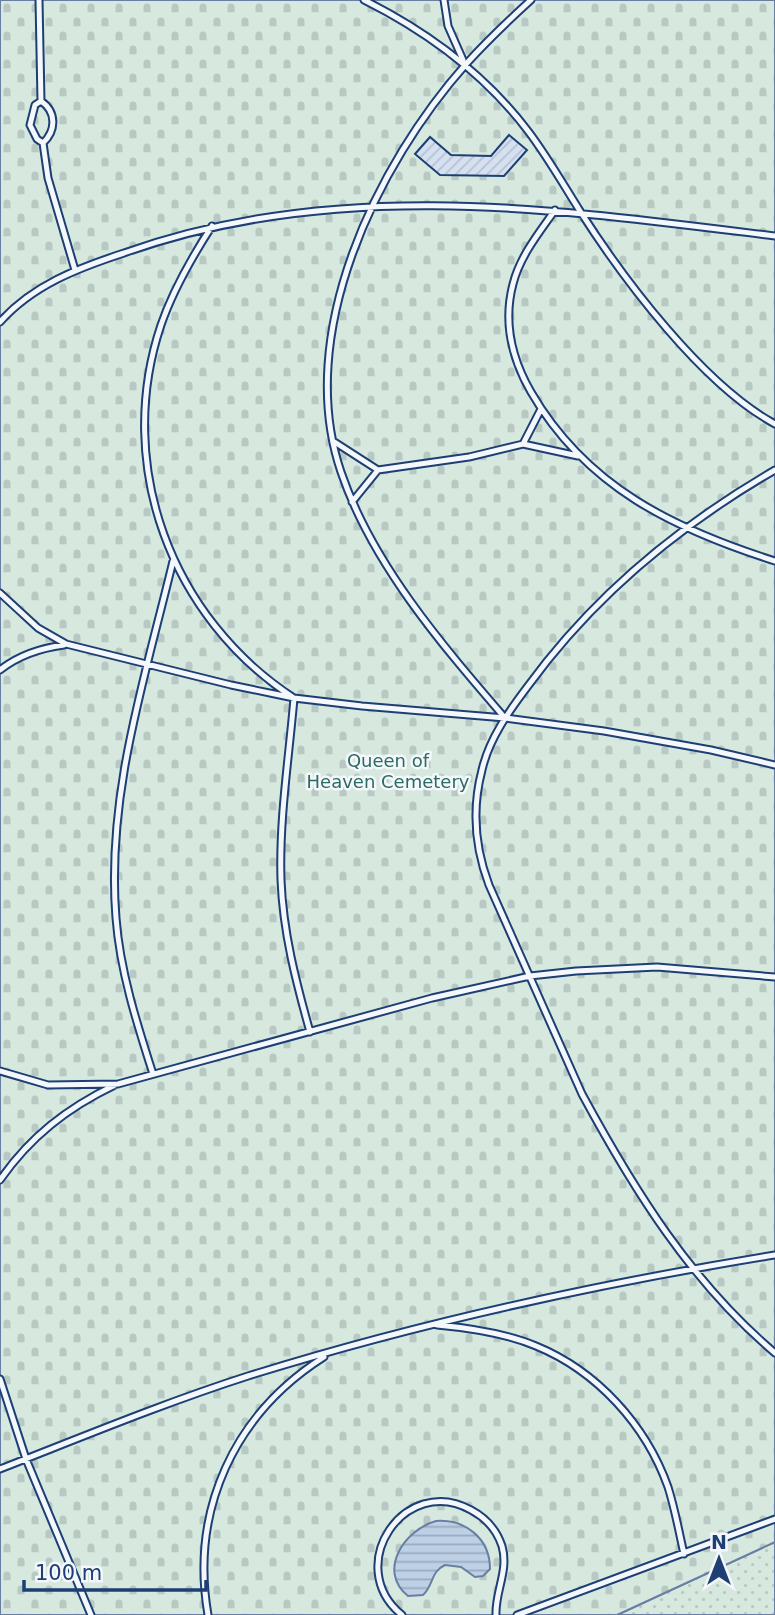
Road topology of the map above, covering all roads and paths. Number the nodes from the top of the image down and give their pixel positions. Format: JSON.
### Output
{"nodes":[{"id":1,"x":39,"y":0,"type":"edge"},
{"id":2,"x":364,"y":0,"type":"edge"},
{"id":3,"x":444,"y":0,"type":"edge"},
{"id":4,"x":531,"y":0,"type":"edge"},
{"id":5,"x":466,"y":64,"type":"junction"},
{"id":6,"x":41,"y":101,"type":"junction"},
{"id":7,"x":43,"y":143,"type":"junction"},
{"id":8,"x":374,"y":206,"type":"junction"},
{"id":9,"x":555,"y":210,"type":"junction"},
{"id":10,"x":580,"y":212,"type":"junction"},
{"id":11,"x":212,"y":226,"type":"junction"},
{"id":12,"x":775,"y":236,"type":"edge"},
{"id":13,"x":75,"y":270,"type":"junction"},
{"id":14,"x":1,"y":319,"type":"edge"},
{"id":15,"x":541,"y":409,"type":"junction"},
{"id":16,"x":775,"y":424,"type":"edge"},
{"id":17,"x":333,"y":441,"type":"junction"},
{"id":18,"x":523,"y":444,"type":"junction"},
{"id":19,"x":580,"y":457,"type":"junction"},
{"id":20,"x":378,"y":470,"type":"junction"},
{"id":21,"x":775,"y":470,"type":"edge"},
{"id":22,"x":352,"y":502,"type":"junction"},
{"id":23,"x":687,"y":527,"type":"junction"},
{"id":24,"x":173,"y":561,"type":"junction"},
{"id":25,"x":775,"y":561,"type":"edge"},
{"id":26,"x":0,"y":593,"type":"edge"},
{"id":27,"x":66,"y":644,"type":"junction"},
{"id":28,"x":148,"y":666,"type":"junction"},
{"id":29,"x":0,"y":670,"type":"edge"},
{"id":30,"x":294,"y":698,"type":"junction"},
{"id":31,"x":505,"y":718,"type":"junction"},
{"id":32,"x":775,"y":765,"type":"edge"},
{"id":33,"x":530,"y":976,"type":"junction"},
{"id":34,"x":775,"y":977,"type":"edge"},
{"id":35,"x":310,"y":1032,"type":"junction"},
{"id":36,"x":0,"y":1071,"type":"edge"},
{"id":37,"x":153,"y":1074,"type":"junction"},
{"id":38,"x":118,"y":1084,"type":"junction"},
{"id":39,"x":0,"y":1180,"type":"edge"},
{"id":40,"x":775,"y":1255,"type":"edge"},
{"id":41,"x":694,"y":1268,"type":"junction"},
{"id":42,"x":430,"y":1324,"type":"junction"},
{"id":43,"x":331,"y":1352,"type":"junction"},
{"id":44,"x":775,"y":1353,"type":"edge"},
{"id":45,"x":0,"y":1379,"type":"edge"},
{"id":46,"x":26,"y":1459,"type":"junction"},
{"id":47,"x":0,"y":1469,"type":"edge"},
{"id":48,"x":775,"y":1519,"type":"edge"},
{"id":49,"x":684,"y":1555,"type":"junction"},
{"id":50,"x":90,"y":1615,"type":"edge"},
{"id":51,"x":208,"y":1615,"type":"edge"},
{"id":52,"x":402,"y":1615,"type":"edge"},
{"id":53,"x":496,"y":1615,"type":"edge"},
{"id":54,"x":517,"y":1615,"type":"edge"}],
"edges":[{"from":1,"to":6,"type":"lane"},
{"from":2,"to":5,"type":"lane"},
{"from":3,"to":5,"type":"lane"},
{"from":4,"to":5,"type":"lane"},
{"from":5,"to":8,"type":"lane"},
{"from":5,"to":10,"type":"lane"},
{"from":6,"to":7,"type":"lane"},
{"from":6,"to":7,"type":"lane"},
{"from":7,"to":13,"type":"lane"},
{"from":8,"to":9,"type":"lane"},
{"from":8,"to":11,"type":"lane"},
{"from":8,"to":17,"type":"lane"},
{"from":9,"to":10,"type":"lane"},
{"from":9,"to":15,"type":"lane"},
{"from":10,"to":12,"type":"lane"},
{"from":10,"to":16,"type":"lane"},
{"from":11,"to":13,"type":"lane"},
{"from":11,"to":24,"type":"lane"},
{"from":13,"to":14,"type":"lane"},
{"from":15,"to":18,"type":"lane"},
{"from":15,"to":19,"type":"lane"},
{"from":17,"to":20,"type":"lane"},
{"from":17,"to":22,"type":"lane"},
{"from":18,"to":19,"type":"lane"},
{"from":18,"to":20,"type":"lane"},
{"from":19,"to":23,"type":"lane"},
{"from":20,"to":22,"type":"lane"},
{"from":21,"to":23,"type":"lane"},
{"from":22,"to":31,"type":"lane"},
{"from":23,"to":25,"type":"lane"},
{"from":23,"to":31,"type":"lane"},
{"from":24,"to":28,"type":"lane"},
{"from":24,"to":30,"type":"lane"},
{"from":26,"to":27,"type":"lane"},
{"from":27,"to":28,"type":"lane"},
{"from":27,"to":29,"type":"lane"},
{"from":28,"to":30,"type":"lane"},
{"from":28,"to":37,"type":"lane"},
{"from":30,"to":31,"type":"lane"},
{"from":30,"to":35,"type":"lane"},
{"from":31,"to":32,"type":"lane"},
{"from":31,"to":33,"type":"lane"},
{"from":33,"to":34,"type":"lane"},
{"from":33,"to":35,"type":"lane"},
{"from":33,"to":41,"type":"lane"},
{"from":35,"to":37,"type":"lane"},
{"from":36,"to":38,"type":"lane"},
{"from":37,"to":38,"type":"lane"},
{"from":38,"to":39,"type":"lane"},
{"from":40,"to":41,"type":"lane"},
{"from":41,"to":42,"type":"lane"},
{"from":41,"to":44,"type":"lane"},
{"from":42,"to":43,"type":"lane"},
{"from":42,"to":49,"type":"lane"},
{"from":43,"to":46,"type":"lane"},
{"from":43,"to":51,"type":"lane"},
{"from":45,"to":46,"type":"lane"},
{"from":46,"to":47,"type":"lane"},
{"from":46,"to":50,"type":"lane"},
{"from":48,"to":49,"type":"lane"},
{"from":49,"to":54,"type":"lane"},
{"from":52,"to":53,"type":"lane"}]}
